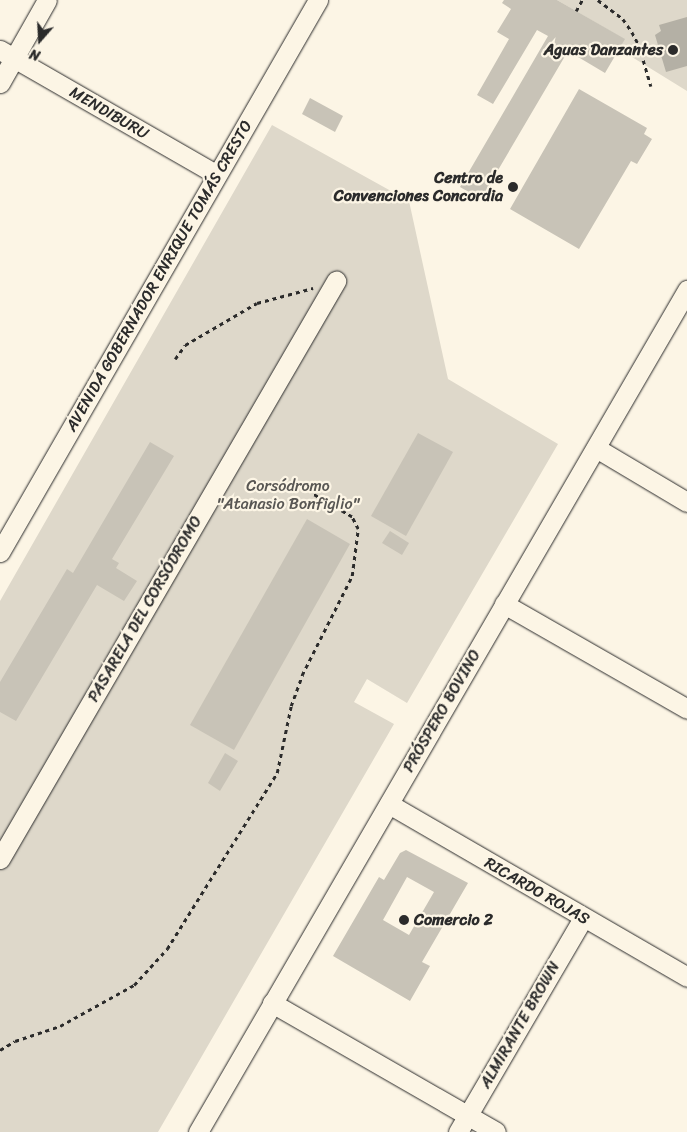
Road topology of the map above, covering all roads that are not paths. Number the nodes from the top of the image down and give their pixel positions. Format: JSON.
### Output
{"nodes":[{"id":1,"x":47,"y":0,"type":"edge"},
{"id":2,"x":318,"y":0,"type":"edge"},
{"id":3,"x":7,"y":54,"type":"edge"},
{"id":4,"x":0,"y":83,"type":"edge"},
{"id":5,"x":217,"y":175,"type":"junction"},
{"id":6,"x":336,"y":281,"type":"road end"},
{"id":7,"x":687,"y":290,"type":"edge"},
{"id":8,"x":596,"y":448,"type":"junction"},
{"id":9,"x":687,"y":502,"type":"edge"},
{"id":10,"x":0,"y":552,"type":"edge"},
{"id":11,"x":504,"y":604,"type":"junction"},
{"id":12,"x":687,"y":709,"type":"edge"},
{"id":13,"x":389,"y":804,"type":"junction"},
{"id":14,"x":0,"y":860,"type":"edge"},
{"id":15,"x":583,"y":918,"type":"junction"},
{"id":16,"x":687,"y":978,"type":"edge"},
{"id":17,"x":272,"y":1004,"type":"junction"},
{"id":18,"x":467,"y":1115,"type":"junction"},
{"id":19,"x":198,"y":1132,"type":"edge"},
{"id":20,"x":458,"y":1132,"type":"edge"},
{"id":21,"x":496,"y":1132,"type":"edge"}],
"edges":[{"from":1,"to":3,"type":"street"},
{"from":2,"to":5,"type":"street","name":"AVENIDA GOBERNADOR ENRIQUE TOMÁS CRESTO"},
{"from":3,"to":4,"type":"street"},
{"from":3,"to":5,"type":"street","name":"MENDIBURU"},
{"from":5,"to":10,"type":"street","name":"AVENIDA GOBERNADOR ENRIQUE TOMÁS CRESTO"},
{"from":6,"to":14,"type":"street","name":"PASARELA DEL CORSÓDROMO"},
{"from":7,"to":8,"type":"street","name":"PRÓSPERO BOVINO"},
{"from":8,"to":9,"type":"street"},
{"from":8,"to":11,"type":"street","name":"PRÓSPERO BOVINO"},
{"from":11,"to":12,"type":"street"},
{"from":11,"to":13,"type":"street","name":"PRÓSPERO BOVINO"},
{"from":13,"to":15,"type":"street","name":"RICARDO ROJAS"},
{"from":13,"to":17,"type":"street","name":"PRÓSPERO BOVINO"},
{"from":15,"to":16,"type":"street","name":"RICARDO ROJAS"},
{"from":15,"to":18,"type":"street","name":"ALMIRANTE BROWN"},
{"from":17,"to":18,"type":"street"},
{"from":17,"to":19,"type":"street","name":"PRÓSPERO BOVINO"},
{"from":18,"to":20,"type":"street","name":"ALMIRANTE BROWN"},
{"from":18,"to":21,"type":"street"}]}
